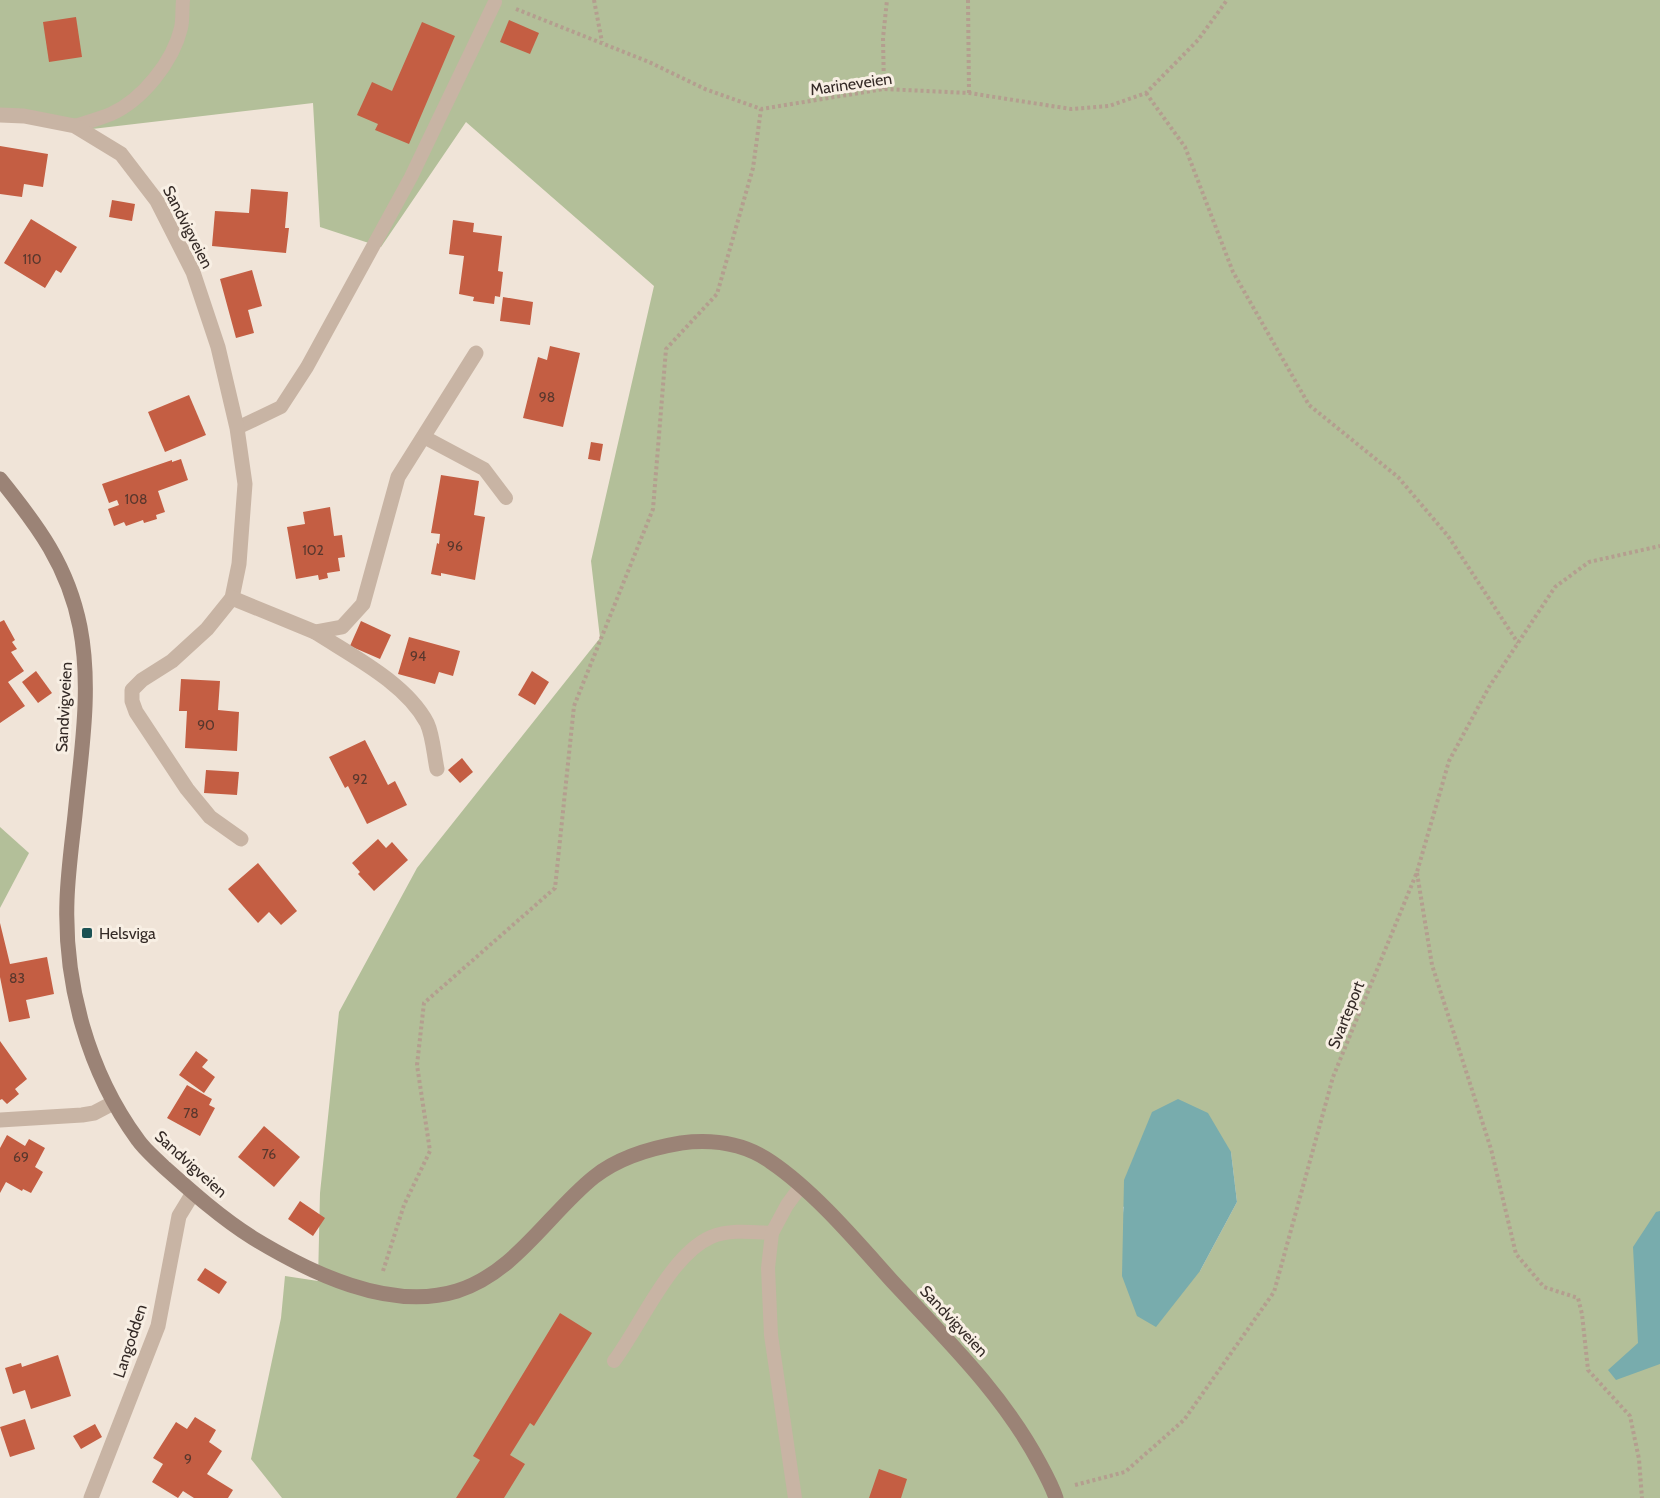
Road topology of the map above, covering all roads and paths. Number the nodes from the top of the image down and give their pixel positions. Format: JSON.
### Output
{"nodes":[{"id":1,"x":183,"y":0,"type":"edge"},
{"id":2,"x":594,"y":0,"type":"edge"},
{"id":3,"x":887,"y":0,"type":"edge"},
{"id":4,"x":968,"y":0,"type":"edge"},
{"id":5,"x":1227,"y":0,"type":"edge"},
{"id":6,"x":495,"y":2,"type":"joint"},
{"id":7,"x":602,"y":42,"type":"junction"},
{"id":8,"x":884,"y":89,"type":"junction"},
{"id":9,"x":969,"y":93,"type":"junction"},
{"id":10,"x":1146,"y":93,"type":"junction"},
{"id":11,"x":761,"y":109,"type":"junction"},
{"id":12,"x":0,"y":115,"type":"edge"},
{"id":13,"x":75,"y":126,"type":"junction"},
{"id":14,"x":476,"y":353,"type":"dead end"},
{"id":15,"x":237,"y":428,"type":"junction"},
{"id":16,"x":423,"y":437,"type":"junction"},
{"id":17,"x":0,"y":479,"type":"edge"},
{"id":18,"x":506,"y":498,"type":"dead end"},
{"id":19,"x":1660,"y":546,"type":"edge"},
{"id":20,"x":232,"y":598,"type":"junction"},
{"id":21,"x":315,"y":632,"type":"junction"},
{"id":22,"x":1518,"y":644,"type":"junction"},
{"id":23,"x":437,"y":769,"type":"dead end"},
{"id":24,"x":241,"y":839,"type":"dead end"},
{"id":25,"x":1417,"y":872,"type":"junction"},
{"id":26,"x":113,"y":1103,"type":"junction"},
{"id":27,"x":0,"y":1120,"type":"edge"},
{"id":28,"x":801,"y":1186,"type":"junction"},
{"id":29,"x":193,"y":1193,"type":"junction"},
{"id":30,"x":772,"y":1233,"type":"junction"},
{"id":31,"x":376,"y":1291,"type":"junction"},
{"id":32,"x":614,"y":1361,"type":"dead end"},
{"id":33,"x":1055,"y":1494,"type":"edge"},
{"id":34,"x":91,"y":1498,"type":"edge"},
{"id":35,"x":795,"y":1498,"type":"edge"},
{"id":36,"x":1642,"y":1498,"type":"edge"}],
"edges":[{"from":1,"to":13,"type":"lane"},
{"from":2,"to":7,"type":"path"},
{"from":3,"to":8,"type":"path"},
{"from":4,"to":9,"type":"path"},
{"from":5,"to":10,"type":"path","name":"Marineveien"},
{"from":6,"to":7,"type":"path","name":"Marineveien"},
{"from":6,"to":15,"type":"lane"},
{"from":7,"to":11,"type":"path","name":"Marineveien"},
{"from":8,"to":9,"type":"path","name":"Marineveien"},
{"from":8,"to":11,"type":"path","name":"Marineveien"},
{"from":9,"to":10,"type":"path","name":"Marineveien"},
{"from":10,"to":22,"type":"path"},
{"from":11,"to":31,"type":"path"},
{"from":12,"to":13,"type":"street","name":"Sandvigveien"},
{"from":13,"to":15,"type":"street","name":"Sandvigveien"},
{"from":14,"to":16,"type":"street"},
{"from":15,"to":20,"type":"street","name":"Sandvigveien"},
{"from":16,"to":18,"type":"lane"},
{"from":16,"to":21,"type":"street"},
{"from":17,"to":26,"type":"main road","name":"Sandvigveien"},
{"from":19,"to":22,"type":"path","name":"Svarteport"},
{"from":20,"to":21,"type":"street"},
{"from":20,"to":24,"type":"street"},
{"from":21,"to":23,"type":"street"},
{"from":22,"to":25,"type":"path","name":"Svarteport"},
{"from":25,"to":33,"type":"path","name":"Svarteport"},
{"from":25,"to":36,"type":"path"},
{"from":26,"to":27,"type":"street"},
{"from":26,"to":29,"type":"main road","name":"Sandvigveien"},
{"from":28,"to":30,"type":"lane"},
{"from":28,"to":31,"type":"main road","name":"Sandvigveien"},
{"from":28,"to":33,"type":"main road","name":"Sandvigveien"},
{"from":29,"to":31,"type":"main road","name":"Sandvigveien"},
{"from":29,"to":34,"type":"street","name":"Langodden"},
{"from":30,"to":32,"type":"lane"},
{"from":30,"to":35,"type":"lane"}]}
